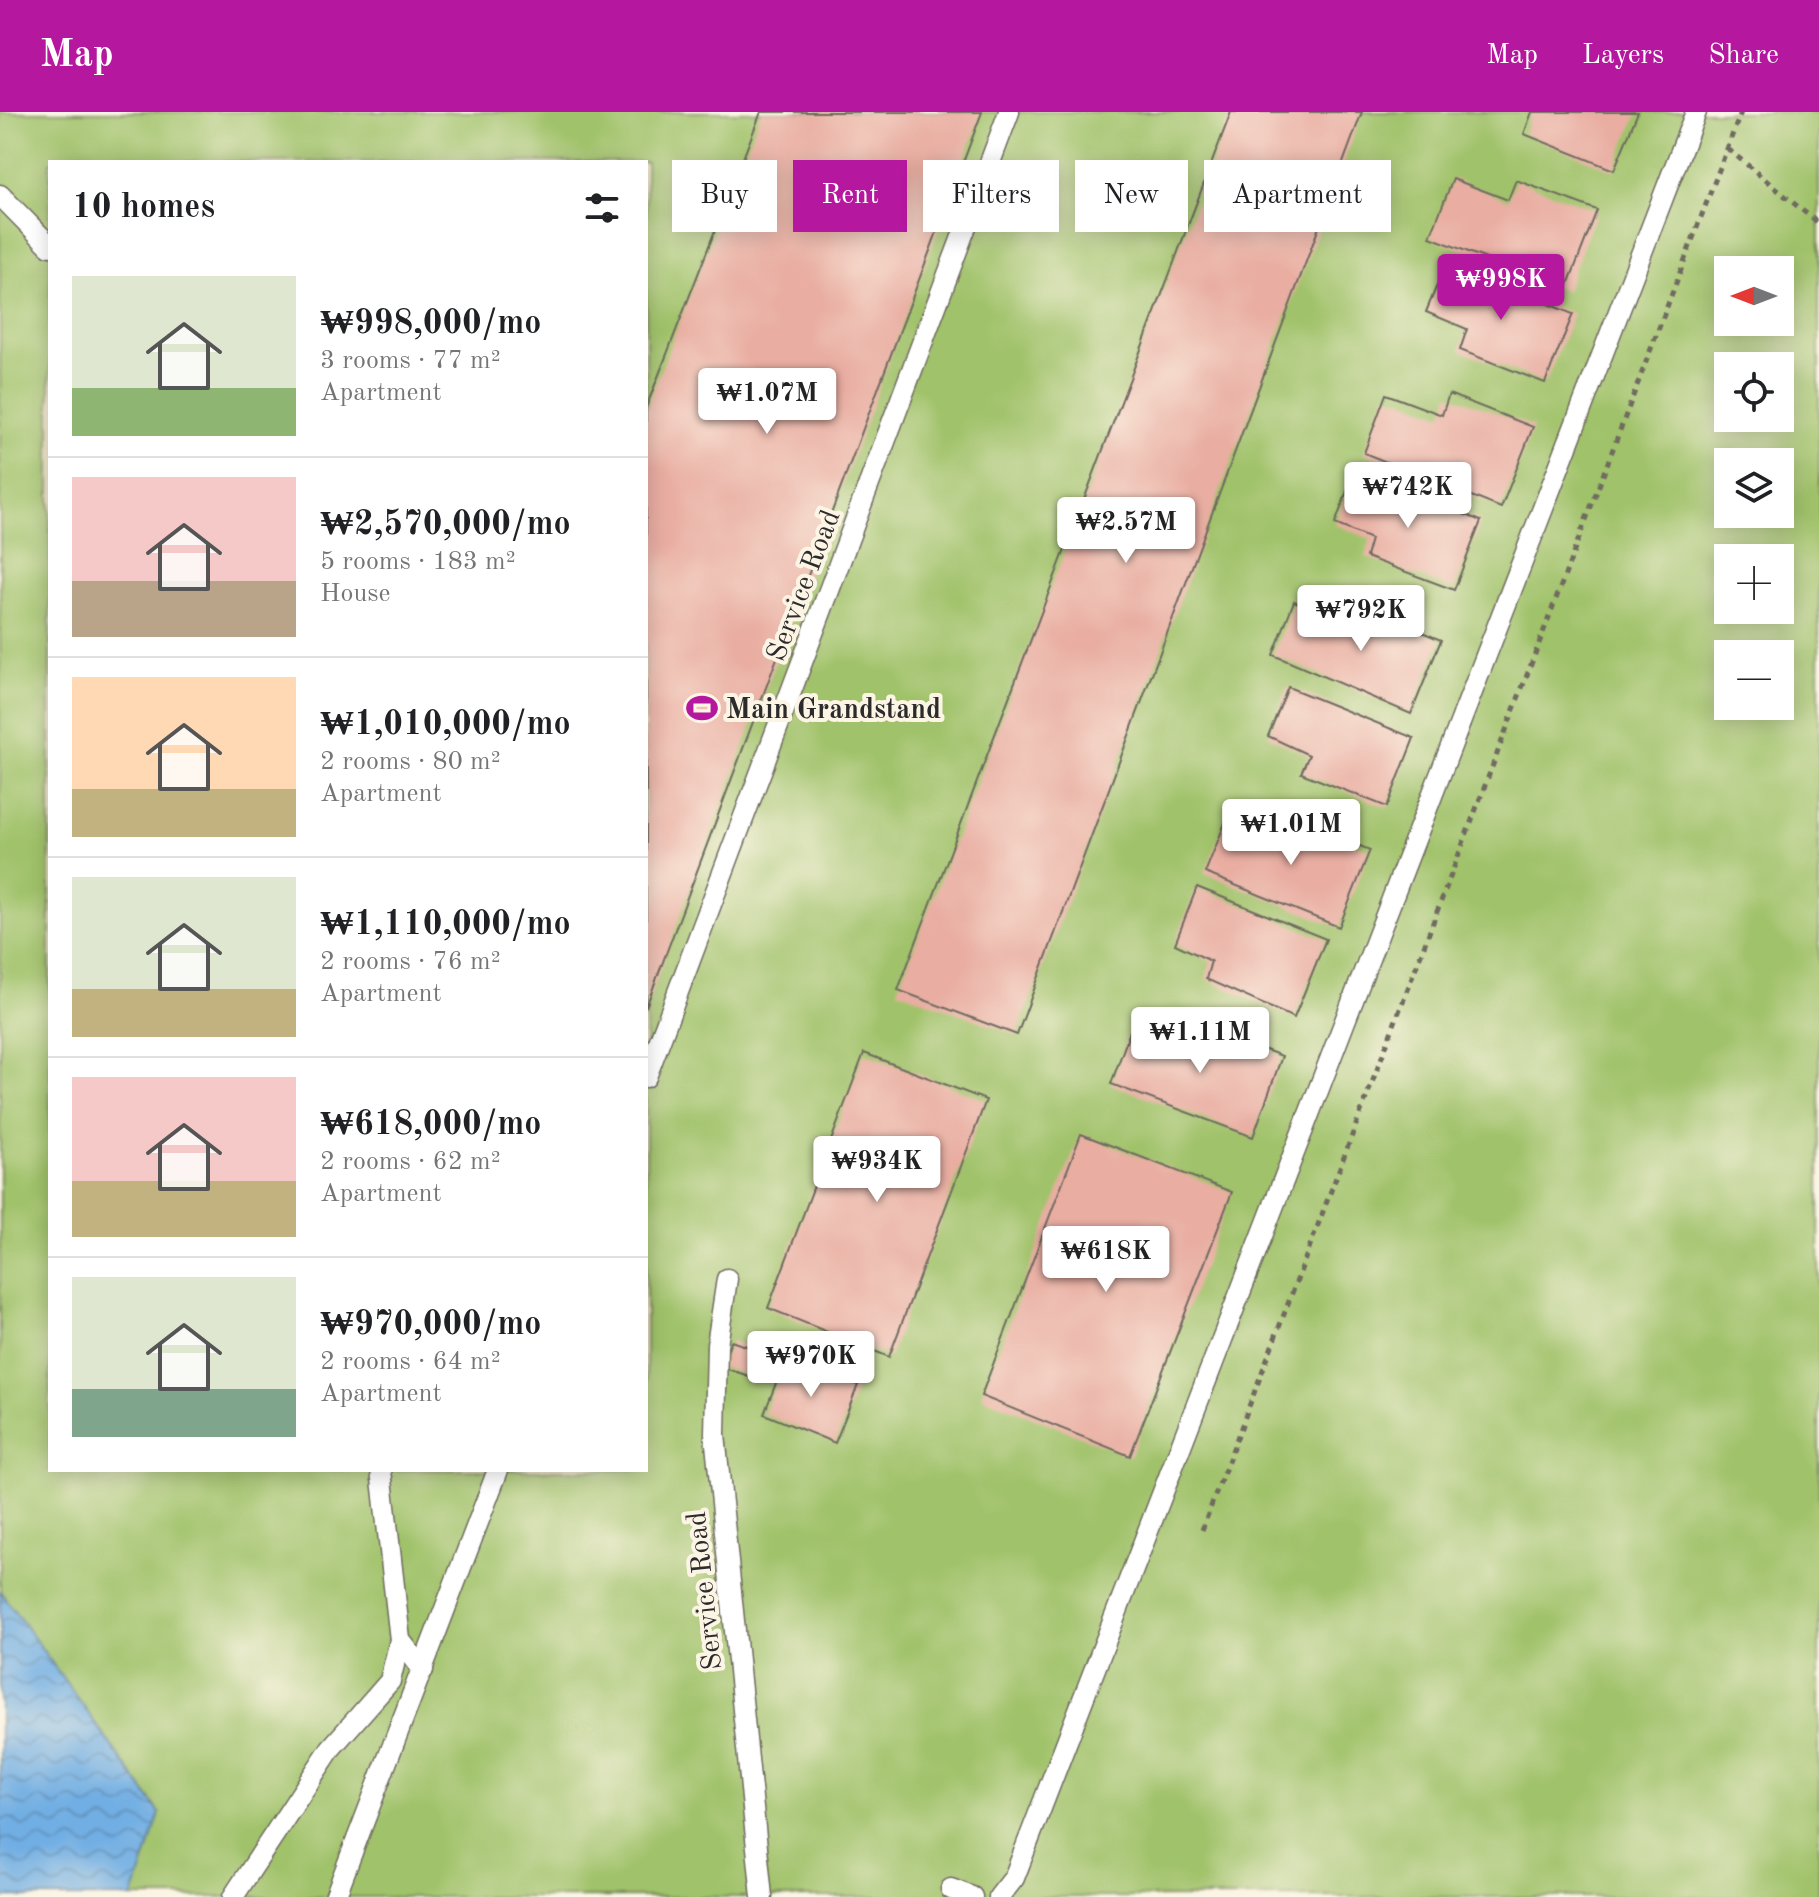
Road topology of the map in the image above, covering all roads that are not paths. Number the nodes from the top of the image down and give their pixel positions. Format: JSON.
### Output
{"nodes":[{"id":1,"x":1009,"y":112,"type":"edge"},
{"id":2,"x":1696,"y":112,"type":"edge"},
{"id":3,"x":0,"y":195,"type":"edge"},
{"id":4,"x":48,"y":244,"type":"edge"},
{"id":5,"x":648,"y":1072,"type":"edge"},
{"id":6,"x":727,"y":1279,"type":"dead end"},
{"id":7,"x":381,"y":1472,"type":"edge"},
{"id":8,"x":497,"y":1472,"type":"edge"},
{"id":9,"x":400,"y":1640,"type":"junction"},
{"id":10,"x":423,"y":1670,"type":"junction"},
{"id":11,"x":951,"y":1889,"type":"dead end"},
{"id":12,"x":233,"y":1897,"type":"edge"},
{"id":13,"x":335,"y":1897,"type":"edge"},
{"id":14,"x":762,"y":1897,"type":"edge"},
{"id":15,"x":972,"y":1897,"type":"edge"},
{"id":16,"x":999,"y":1897,"type":"edge"}],
"edges":[{"from":1,"to":5,"type":"lane","name":"Service Road"},
{"from":2,"to":16,"type":"lane"},
{"from":3,"to":4,"type":"lane"},
{"from":6,"to":14,"type":"lane","name":"Service Road"},
{"from":7,"to":9,"type":"lane"},
{"from":8,"to":10,"type":"lane"},
{"from":9,"to":10,"type":"lane"},
{"from":9,"to":12,"type":"lane"},
{"from":10,"to":13,"type":"lane"},
{"from":11,"to":15,"type":"lane"}]}
